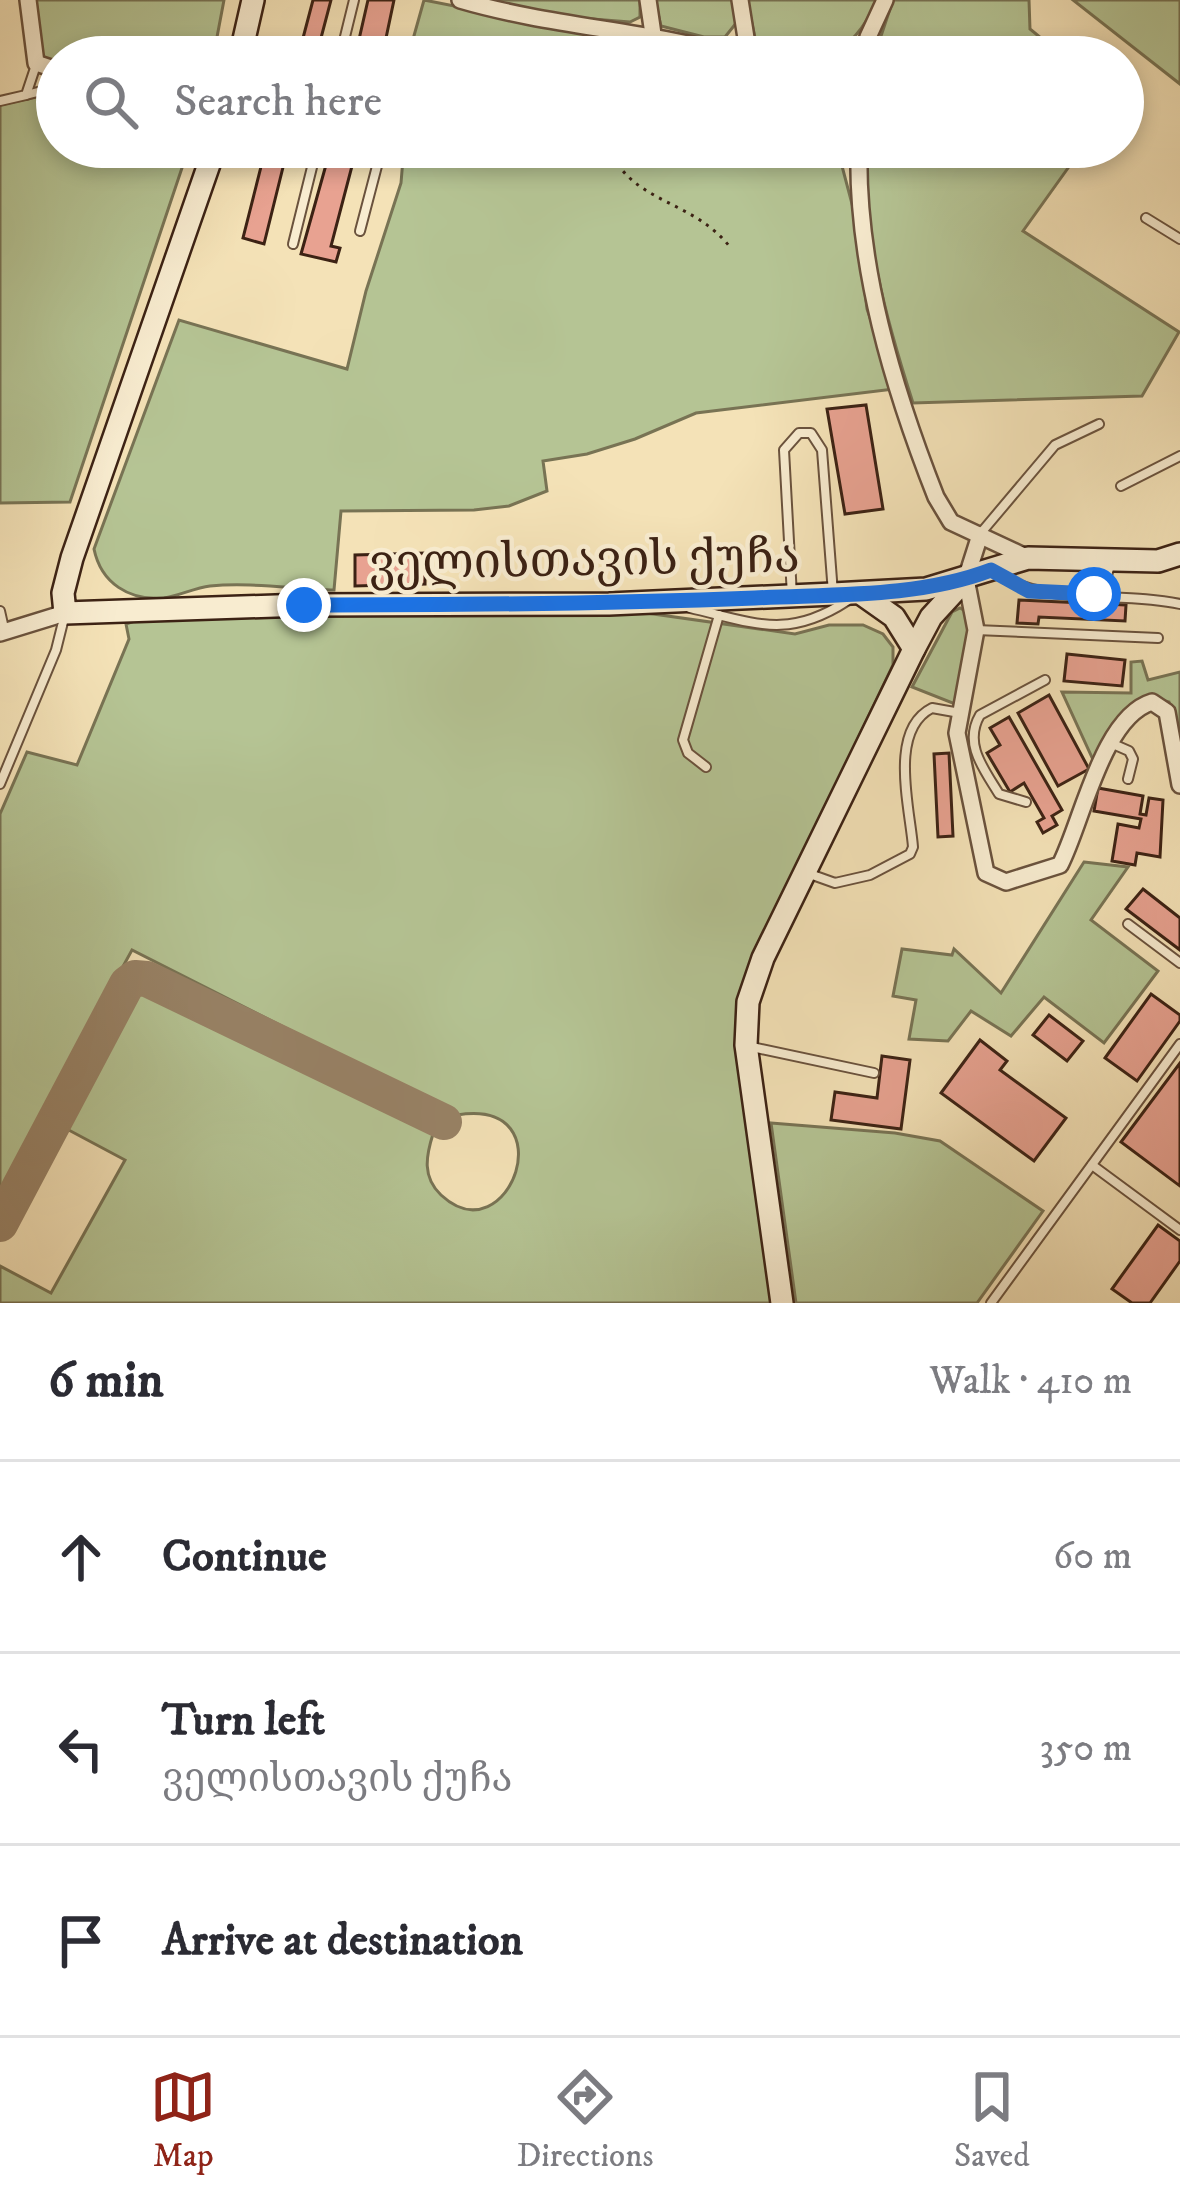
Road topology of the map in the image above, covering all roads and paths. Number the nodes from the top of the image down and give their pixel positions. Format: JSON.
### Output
{"nodes":[{"id":1,"x":28,"y":0,"type":"edge"},
{"id":2,"x":254,"y":0,"type":"edge"},
{"id":3,"x":354,"y":0,"type":"edge"},
{"id":4,"x":460,"y":0,"type":"edge"},
{"id":5,"x":648,"y":0,"type":"edge"},
{"id":6,"x":740,"y":0,"type":"edge"},
{"id":7,"x":885,"y":0,"type":"edge"},
{"id":8,"x":653,"y":34,"type":"junction"},
{"id":9,"x":245,"y":36,"type":"edge"},
{"id":10,"x":345,"y":36,"type":"edge"},
{"id":11,"x":661,"y":36,"type":"edge"},
{"id":12,"x":743,"y":36,"type":"edge"},
{"id":13,"x":868,"y":36,"type":"edge"},
{"id":14,"x":36,"y":56,"type":"edge"},
{"id":15,"x":36,"y":66,"type":"edge"},
{"id":16,"x":36,"y":92,"type":"edge"},
{"id":17,"x":26,"y":95,"type":"junction"},
{"id":18,"x":0,"y":101,"type":"edge"},
{"id":19,"x":207,"y":168,"type":"edge"},
{"id":20,"x":312,"y":168,"type":"edge"},
{"id":21,"x":376,"y":168,"type":"edge"},
{"id":22,"x":620,"y":168,"type":"edge"},
{"id":23,"x":854,"y":168,"type":"edge"},
{"id":24,"x":858,"y":168,"type":"edge"},
{"id":25,"x":858,"y":180,"type":"junction"},
{"id":26,"x":1146,"y":218,"type":"dead end"},
{"id":27,"x":360,"y":231,"type":"dead end"},
{"id":28,"x":1180,"y":239,"type":"edge"},
{"id":29,"x":293,"y":244,"type":"dead end"},
{"id":30,"x":730,"y":247,"type":"dead end"},
{"id":31,"x":1099,"y":424,"type":"dead end"},
{"id":32,"x":1180,"y":456,"type":"edge"},
{"id":33,"x":1121,"y":486,"type":"dead end"},
{"id":34,"x":980,"y":535,"type":"junction"},
{"id":35,"x":1180,"y":554,"type":"edge"},
{"id":36,"x":1028,"y":558,"type":"junction"},
{"id":37,"x":1110,"y":560,"type":"junction"},
{"id":38,"x":991,"y":570,"type":"junction"},
{"id":39,"x":966,"y":580,"type":"junction"},
{"id":40,"x":860,"y":593,"type":"junction"},
{"id":41,"x":833,"y":594,"type":"junction"},
{"id":42,"x":1094,"y":594,"type":"junction"},
{"id":43,"x":792,"y":596,"type":"junction"},
{"id":44,"x":659,"y":602,"type":"junction"},
{"id":45,"x":1180,"y":604,"type":"edge"},
{"id":46,"x":0,"y":611,"type":"edge"},
{"id":47,"x":65,"y":613,"type":"junction"},
{"id":48,"x":719,"y":615,"type":"junction"},
{"id":49,"x":976,"y":630,"type":"junction"},
{"id":50,"x":2,"y":633,"type":"edge"},
{"id":51,"x":1158,"y":638,"type":"dead end"},
{"id":52,"x":914,"y":649,"type":"junction"},
{"id":53,"x":1045,"y":680,"type":"dead end"},
{"id":54,"x":960,"y":713,"type":"junction"},
{"id":55,"x":1112,"y":744,"type":"junction"},
{"id":56,"x":706,"y":767,"type":"dead end"},
{"id":57,"x":983,"y":768,"type":"junction"},
{"id":58,"x":965,"y":778,"type":"junction"},
{"id":59,"x":1128,"y":779,"type":"dead end"},
{"id":60,"x":0,"y":784,"type":"edge"},
{"id":61,"x":1180,"y":785,"type":"edge"},
{"id":62,"x":1026,"y":802,"type":"dead end"},
{"id":63,"x":806,"y":872,"type":"junction"},
{"id":64,"x":1128,"y":924,"type":"dead end"},
{"id":65,"x":1180,"y":963,"type":"edge"},
{"id":66,"x":1180,"y":1044,"type":"edge"},
{"id":67,"x":746,"y":1045,"type":"junction"},
{"id":68,"x":874,"y":1073,"type":"dead end"},
{"id":69,"x":1092,"y":1165,"type":"junction"},
{"id":70,"x":1180,"y":1230,"type":"edge"},
{"id":71,"x":782,"y":1303,"type":"edge"},
{"id":72,"x":991,"y":1303,"type":"edge"}],
"edges":[{"from":1,"to":14,"type":"street"},
{"from":2,"to":9,"type":"street"},
{"from":3,"to":10,"type":"lane"},
{"from":4,"to":8,"type":"street"},
{"from":5,"to":8,"type":"street"},
{"from":6,"to":12,"type":"street"},
{"from":7,"to":13,"type":"street"},
{"from":8,"to":11,"type":"street"},
{"from":15,"to":17,"type":"lane"},
{"from":16,"to":17,"type":"lane"},
{"from":17,"to":18,"type":"lane"},
{"from":19,"to":47,"type":"street"},
{"from":20,"to":29,"type":"lane"},
{"from":21,"to":27,"type":"lane"},
{"from":22,"to":30,"type":"path"},
{"from":23,"to":25,"type":"street"},
{"from":24,"to":25,"type":"street"},
{"from":25,"to":34,"type":"street"},
{"from":26,"to":28,"type":"lane"},
{"from":31,"to":34,"type":"lane"},
{"from":32,"to":33,"type":"lane"},
{"from":34,"to":36,"type":"street"},
{"from":34,"to":39,"type":"street"},
{"from":35,"to":37,"type":"street","name":"ველისთავის ქუჩა"},
{"from":36,"to":37,"type":"street","name":"ველისთავის ქუჩა"},
{"from":36,"to":38,"type":"street","name":"ველისთავის ქუჩა"},
{"from":37,"to":42,"type":"lane"},
{"from":38,"to":39,"type":"street","name":"ველისთავის ქუჩა"},
{"from":38,"to":42,"type":"lane"},
{"from":39,"to":40,"type":"street","name":"ველისთავის ქუჩა"},
{"from":39,"to":49,"type":"street"},
{"from":39,"to":52,"type":"street"},
{"from":40,"to":41,"type":"street","name":"ველისთავის ქუჩა"},
{"from":40,"to":48,"type":"lane"},
{"from":40,"to":52,"type":"street"},
{"from":41,"to":43,"type":"street","name":"ველისთავის ქუჩა"},
{"from":41,"to":43,"type":"lane"},
{"from":42,"to":45,"type":"lane"},
{"from":43,"to":44,"type":"street","name":"ველისთავის ქუჩა"},
{"from":44,"to":47,"type":"street","name":"ველისთავის ქუჩა"},
{"from":44,"to":48,"type":"lane"},
{"from":46,"to":50,"type":"lane"},
{"from":47,"to":50,"type":"street"},
{"from":47,"to":60,"type":"lane"},
{"from":48,"to":56,"type":"lane"},
{"from":49,"to":51,"type":"lane"},
{"from":49,"to":54,"type":"street"},
{"from":52,"to":63,"type":"street"},
{"from":53,"to":57,"type":"lane"},
{"from":54,"to":58,"type":"street"},
{"from":54,"to":63,"type":"lane"},
{"from":55,"to":58,"type":"street"},
{"from":55,"to":59,"type":"lane"},
{"from":55,"to":61,"type":"street"},
{"from":57,"to":58,"type":"lane"},
{"from":57,"to":62,"type":"lane"},
{"from":63,"to":67,"type":"street"},
{"from":64,"to":65,"type":"lane"},
{"from":66,"to":69,"type":"lane"},
{"from":67,"to":68,"type":"lane"},
{"from":67,"to":71,"type":"street"},
{"from":69,"to":70,"type":"lane"},
{"from":69,"to":72,"type":"lane"}]}
